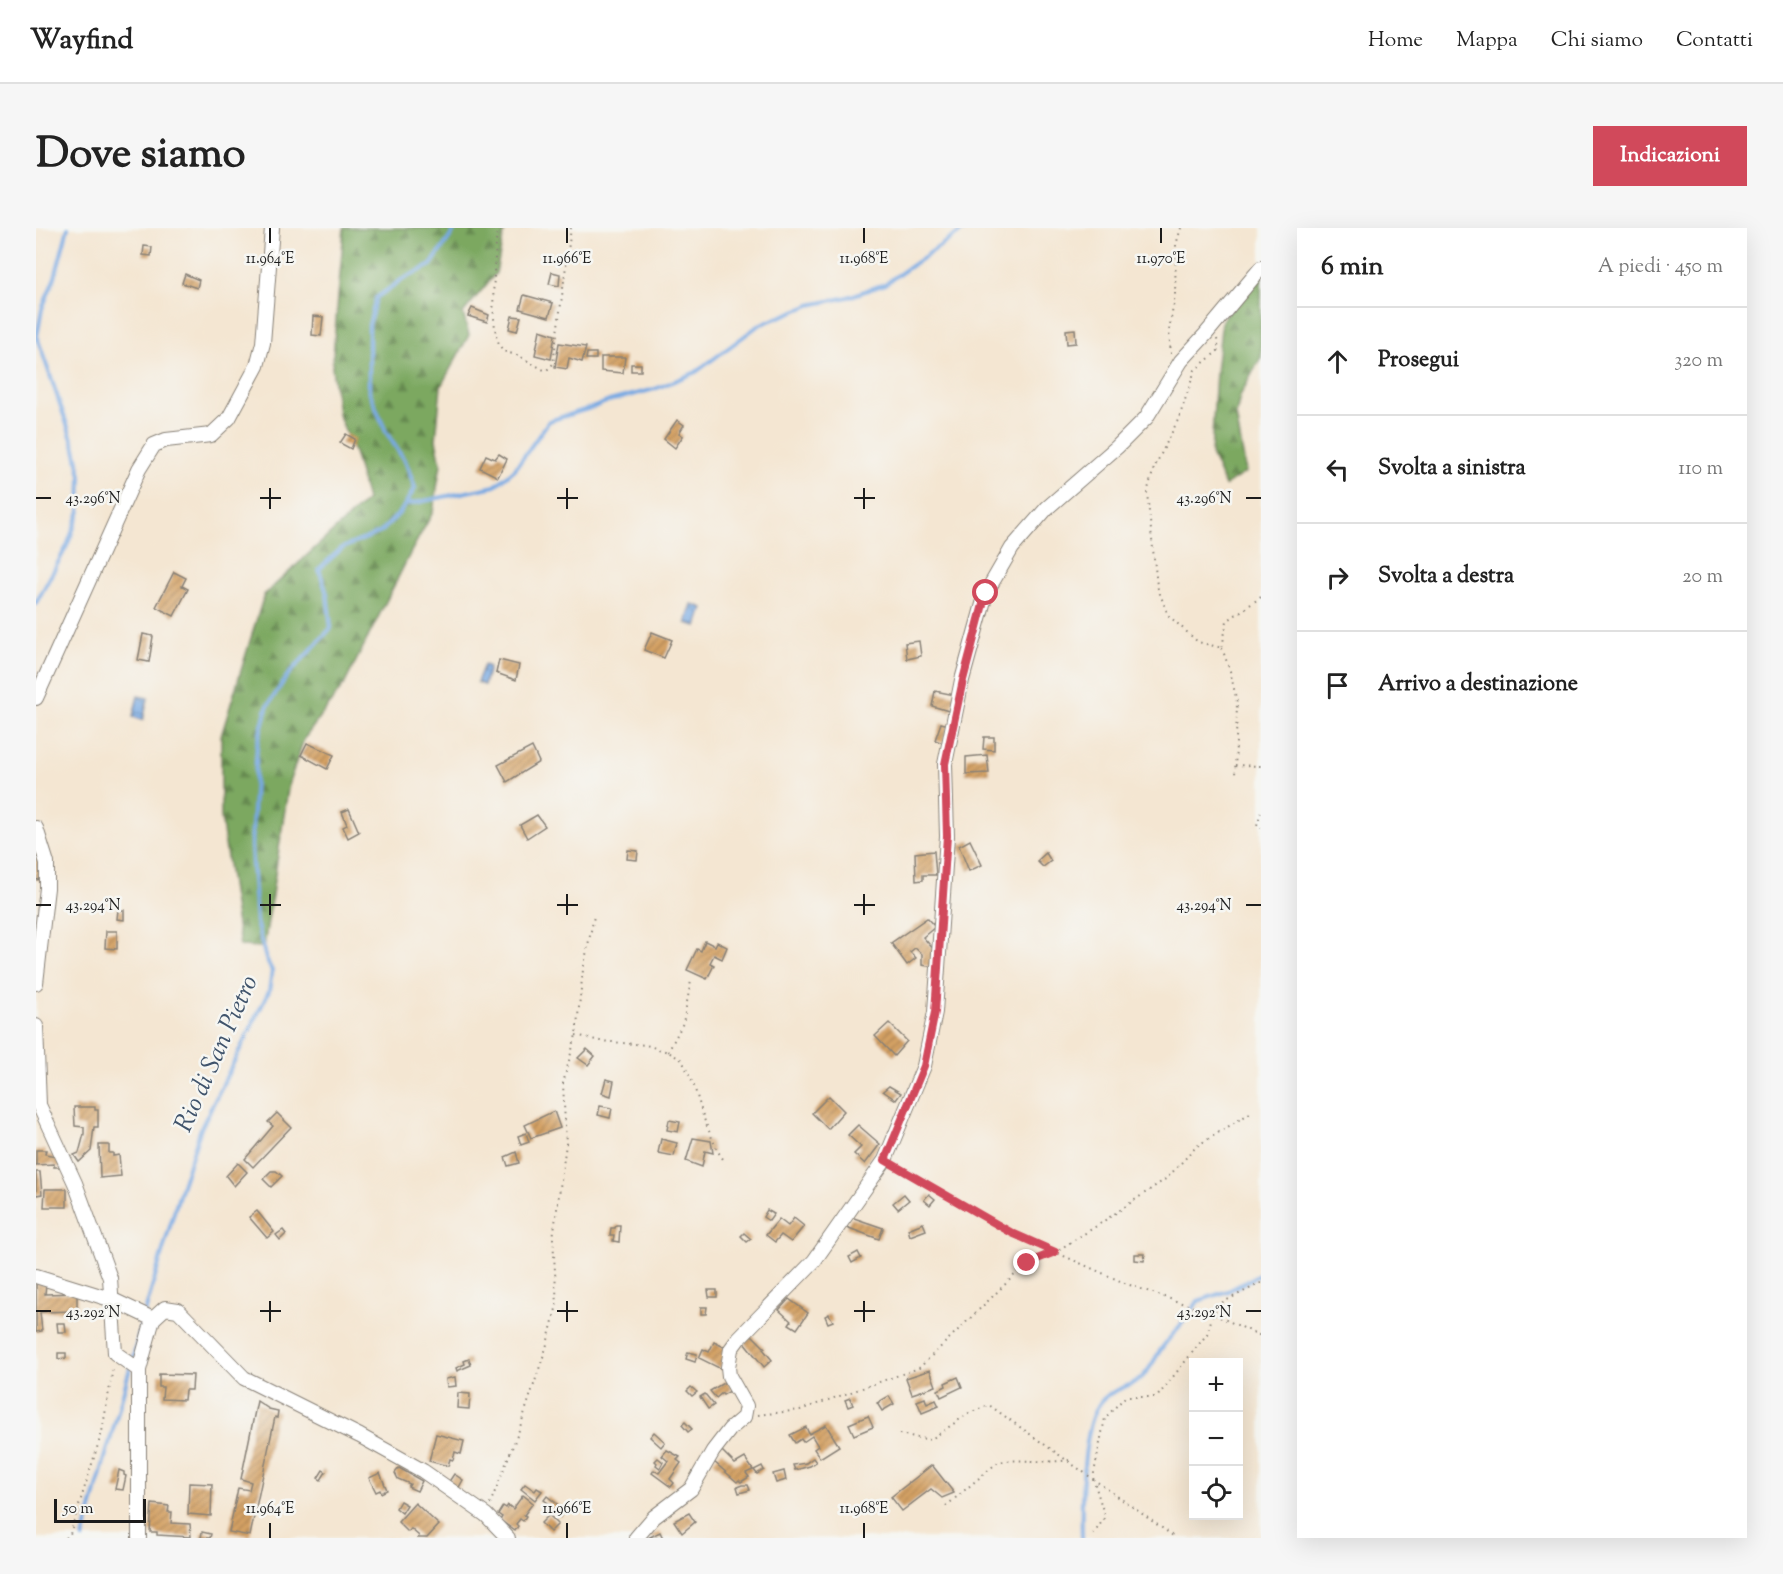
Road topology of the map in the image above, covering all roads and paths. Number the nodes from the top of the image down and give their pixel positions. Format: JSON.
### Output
{"nodes":[{"id":1,"x":272,"y":228,"type":"edge"},
{"id":2,"x":497,"y":228,"type":"edge"},
{"id":3,"x":571,"y":228,"type":"edge"},
{"id":4,"x":1181,"y":228,"type":"edge"},
{"id":5,"x":1261,"y":268,"type":"edge"},
{"id":6,"x":1205,"y":335,"type":"junction"},
{"id":7,"x":1175,"y":371,"type":"junction"},
{"id":8,"x":1261,"y":597,"type":"edge"},
{"id":9,"x":1222,"y":648,"type":"junction"},
{"id":10,"x":36,"y":698,"type":"edge"},
{"id":11,"x":1235,"y":765,"type":"junction"},
{"id":12,"x":1261,"y":766,"type":"edge"},
{"id":13,"x":1235,"y":777,"type":"dead end"},
{"id":14,"x":1261,"y":812,"type":"edge"},
{"id":15,"x":36,"y":828,"type":"edge"},
{"id":16,"x":1261,"y":828,"type":"edge"},
{"id":17,"x":594,"y":916,"type":"dead end"},
{"id":18,"x":691,"y":981,"type":"dead end"},
{"id":19,"x":36,"y":983,"type":"edge"},
{"id":20,"x":36,"y":1026,"type":"edge"},
{"id":21,"x":576,"y":1035,"type":"junction"},
{"id":22,"x":668,"y":1052,"type":"junction"},
{"id":23,"x":1250,"y":1113,"type":"dead end"},
{"id":24,"x":885,"y":1160,"type":"junction"},
{"id":25,"x":725,"y":1162,"type":"dead end"},
{"id":26,"x":1055,"y":1252,"type":"junction"},
{"id":27,"x":36,"y":1276,"type":"edge"},
{"id":28,"x":1261,"y":1283,"type":"edge"},
{"id":29,"x":112,"y":1300,"type":"junction"},
{"id":30,"x":1213,"y":1314,"type":"junction"},
{"id":31,"x":153,"y":1319,"type":"junction"},
{"id":32,"x":1261,"y":1336,"type":"edge"},
{"id":33,"x":115,"y":1353,"type":"junction"},
{"id":34,"x":139,"y":1370,"type":"junction"},
{"id":35,"x":744,"y":1417,"type":"junction"},
{"id":36,"x":899,"y":1434,"type":"dead end"},
{"id":37,"x":1068,"y":1460,"type":"junction"},
{"id":38,"x":1093,"y":1478,"type":"junction"},
{"id":39,"x":946,"y":1506,"type":"dead end"},
{"id":40,"x":486,"y":1515,"type":"junction"},
{"id":41,"x":505,"y":1536,"type":"edge"},
{"id":42,"x":66,"y":1538,"type":"edge"},
{"id":43,"x":139,"y":1538,"type":"edge"},
{"id":44,"x":636,"y":1538,"type":"edge"},
{"id":45,"x":1091,"y":1538,"type":"edge"},
{"id":46,"x":1176,"y":1538,"type":"edge"}],
"edges":[{"from":1,"to":10,"type":"street"},
{"from":2,"to":3,"type":"path"},
{"from":4,"to":7,"type":"path"},
{"from":5,"to":6,"type":"street"},
{"from":6,"to":7,"type":"street"},
{"from":6,"to":9,"type":"path"},
{"from":7,"to":24,"type":"street"},
{"from":8,"to":9,"type":"path"},
{"from":9,"to":11,"type":"path"},
{"from":11,"to":12,"type":"path"},
{"from":11,"to":13,"type":"path"},
{"from":14,"to":16,"type":"path"},
{"from":15,"to":19,"type":"street"},
{"from":17,"to":21,"type":"path"},
{"from":18,"to":22,"type":"path"},
{"from":20,"to":29,"type":"street"},
{"from":21,"to":22,"type":"path"},
{"from":21,"to":40,"type":"path"},
{"from":22,"to":25,"type":"path"},
{"from":23,"to":26,"type":"path"},
{"from":24,"to":26,"type":"path"},
{"from":24,"to":35,"type":"street"},
{"from":26,"to":30,"type":"path"},
{"from":26,"to":35,"type":"path"},
{"from":27,"to":29,"type":"street"},
{"from":28,"to":30,"type":"path"},
{"from":29,"to":31,"type":"street"},
{"from":29,"to":33,"type":"street"},
{"from":30,"to":32,"type":"path"},
{"from":30,"to":38,"type":"path"},
{"from":31,"to":34,"type":"street"},
{"from":31,"to":40,"type":"street"},
{"from":33,"to":34,"type":"street"},
{"from":33,"to":42,"type":"path"},
{"from":34,"to":43,"type":"street"},
{"from":35,"to":44,"type":"street"},
{"from":36,"to":37,"type":"path"},
{"from":37,"to":38,"type":"path"},
{"from":37,"to":39,"type":"path"},
{"from":38,"to":45,"type":"path"},
{"from":38,"to":46,"type":"path"},
{"from":40,"to":41,"type":"street"}]}
